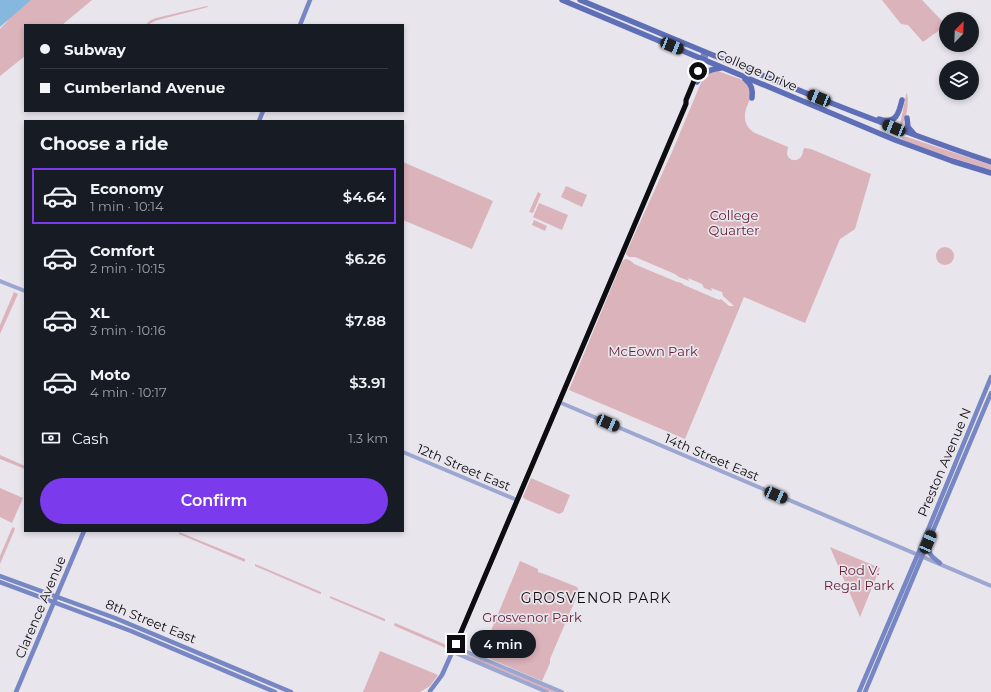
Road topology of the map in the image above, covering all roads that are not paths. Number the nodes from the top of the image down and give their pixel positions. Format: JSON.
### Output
{"nodes":[{"id":1,"x":310,"y":0,"type":"edge"},
{"id":2,"x":562,"y":0,"type":"edge"},
{"id":3,"x":580,"y":0,"type":"edge"},
{"id":4,"x":300,"y":24,"type":"edge"},
{"id":5,"x":643,"y":34,"type":"junction"},
{"id":6,"x":667,"y":37,"type":"junction"},
{"id":7,"x":706,"y":53,"type":"junction"},
{"id":8,"x":704,"y":59,"type":"junction"},
{"id":9,"x":723,"y":68,"type":"junction"},
{"id":10,"x":743,"y":76,"type":"junction"},
{"id":11,"x":697,"y":82,"type":"junction"},
{"id":12,"x":769,"y":87,"type":"junction"},
{"id":13,"x":902,"y":100,"type":"dead end"},
{"id":14,"x":686,"y":103,"type":"junction"},
{"id":15,"x":862,"y":115,"type":"junction"},
{"id":16,"x":906,"y":118,"type":"dead end"},
{"id":17,"x":915,"y":136,"type":"junction"},
{"id":18,"x":991,"y":162,"type":"edge"},
{"id":19,"x":991,"y":172,"type":"edge"},
{"id":20,"x":0,"y":281,"type":"edge"},
{"id":21,"x":24,"y":291,"type":"edge"},
{"id":22,"x":991,"y":377,"type":"edge"},
{"id":23,"x":991,"y":393,"type":"edge"},
{"id":24,"x":559,"y":402,"type":"junction"},
{"id":25,"x":404,"y":452,"type":"edge"},
{"id":26,"x":518,"y":500,"type":"junction"},
{"id":27,"x":935,"y":527,"type":"junction"},
{"id":28,"x":84,"y":532,"type":"edge"},
{"id":29,"x":920,"y":556,"type":"junction"},
{"id":30,"x":940,"y":563,"type":"junction"},
{"id":31,"x":0,"y":576,"type":"edge"},
{"id":32,"x":0,"y":582,"type":"edge"},
{"id":33,"x":991,"y":586,"type":"edge"},
{"id":34,"x":56,"y":597,"type":"junction"},
{"id":35,"x":54,"y":603,"type":"junction"},
{"id":36,"x":455,"y":647,"type":"junction"},
{"id":37,"x":453,"y":652,"type":"junction"},
{"id":38,"x":16,"y":692,"type":"edge"},
{"id":39,"x":275,"y":692,"type":"edge"},
{"id":40,"x":291,"y":692,"type":"edge"},
{"id":41,"x":430,"y":692,"type":"edge"},
{"id":42,"x":547,"y":692,"type":"edge"},
{"id":43,"x":562,"y":692,"type":"edge"},
{"id":44,"x":859,"y":692,"type":"edge"},
{"id":45,"x":865,"y":692,"type":"edge"}],
"edges":[{"from":1,"to":4,"type":"main road"},
{"from":2,"to":5,"type":"main road","name":"College Drive"},
{"from":3,"to":6,"type":"main road","name":"College Drive"},
{"from":5,"to":6,"type":"main road"},
{"from":5,"to":8,"type":"main road","name":"College Drive"},
{"from":6,"to":7,"type":"main road","name":"College Drive"},
{"from":7,"to":8,"type":"main road"},
{"from":7,"to":15,"type":"main road","name":"College Drive"},
{"from":8,"to":9,"type":"main road","name":"College Drive"},
{"from":8,"to":11,"type":"main road"},
{"from":8,"to":14,"type":"main road"},
{"from":9,"to":10,"type":"main road","name":"College Drive"},
{"from":9,"to":11,"type":"main road"},
{"from":10,"to":12,"type":"main road","name":"College Drive"},
{"from":10,"to":12,"type":"main road"},
{"from":11,"to":14,"type":"main road"},
{"from":12,"to":19,"type":"main road","name":"College Drive"},
{"from":13,"to":15,"type":"main road"},
{"from":14,"to":24,"type":"main road"},
{"from":15,"to":17,"type":"main road","name":"College Drive"},
{"from":16,"to":17,"type":"main road"},
{"from":17,"to":18,"type":"main road","name":"College Drive"},
{"from":20,"to":21,"type":"street"},
{"from":22,"to":29,"type":"main road","name":"Preston Avenue N"},
{"from":23,"to":27,"type":"main road","name":"Preston Avenue N"},
{"from":24,"to":26,"type":"main road"},
{"from":24,"to":29,"type":"street","name":"14th Street East"},
{"from":25,"to":26,"type":"street","name":"12th Street East"},
{"from":26,"to":36,"type":"main road"},
{"from":27,"to":29,"type":"main road","name":"Preston Avenue N"},
{"from":27,"to":30,"type":"main road"},
{"from":28,"to":34,"type":"main road","name":"Clarence Avenue"},
{"from":29,"to":30,"type":"street","name":"14th Street East"},
{"from":29,"to":44,"type":"main road"},
{"from":29,"to":45,"type":"main road"},
{"from":30,"to":33,"type":"street","name":"14th Street East"},
{"from":31,"to":34,"type":"main road","name":"8th Street East"},
{"from":32,"to":35,"type":"main road","name":"8th Street East"},
{"from":34,"to":35,"type":"main road","name":"Clarence Avenue"},
{"from":34,"to":40,"type":"main road","name":"8th Street East"},
{"from":35,"to":38,"type":"main road","name":"Clarence Avenue"},
{"from":35,"to":39,"type":"main road","name":"8th Street East"},
{"from":36,"to":37,"type":"main road"},
{"from":36,"to":43,"type":"street"},
{"from":37,"to":41,"type":"main road"},
{"from":37,"to":42,"type":"street"}]}
